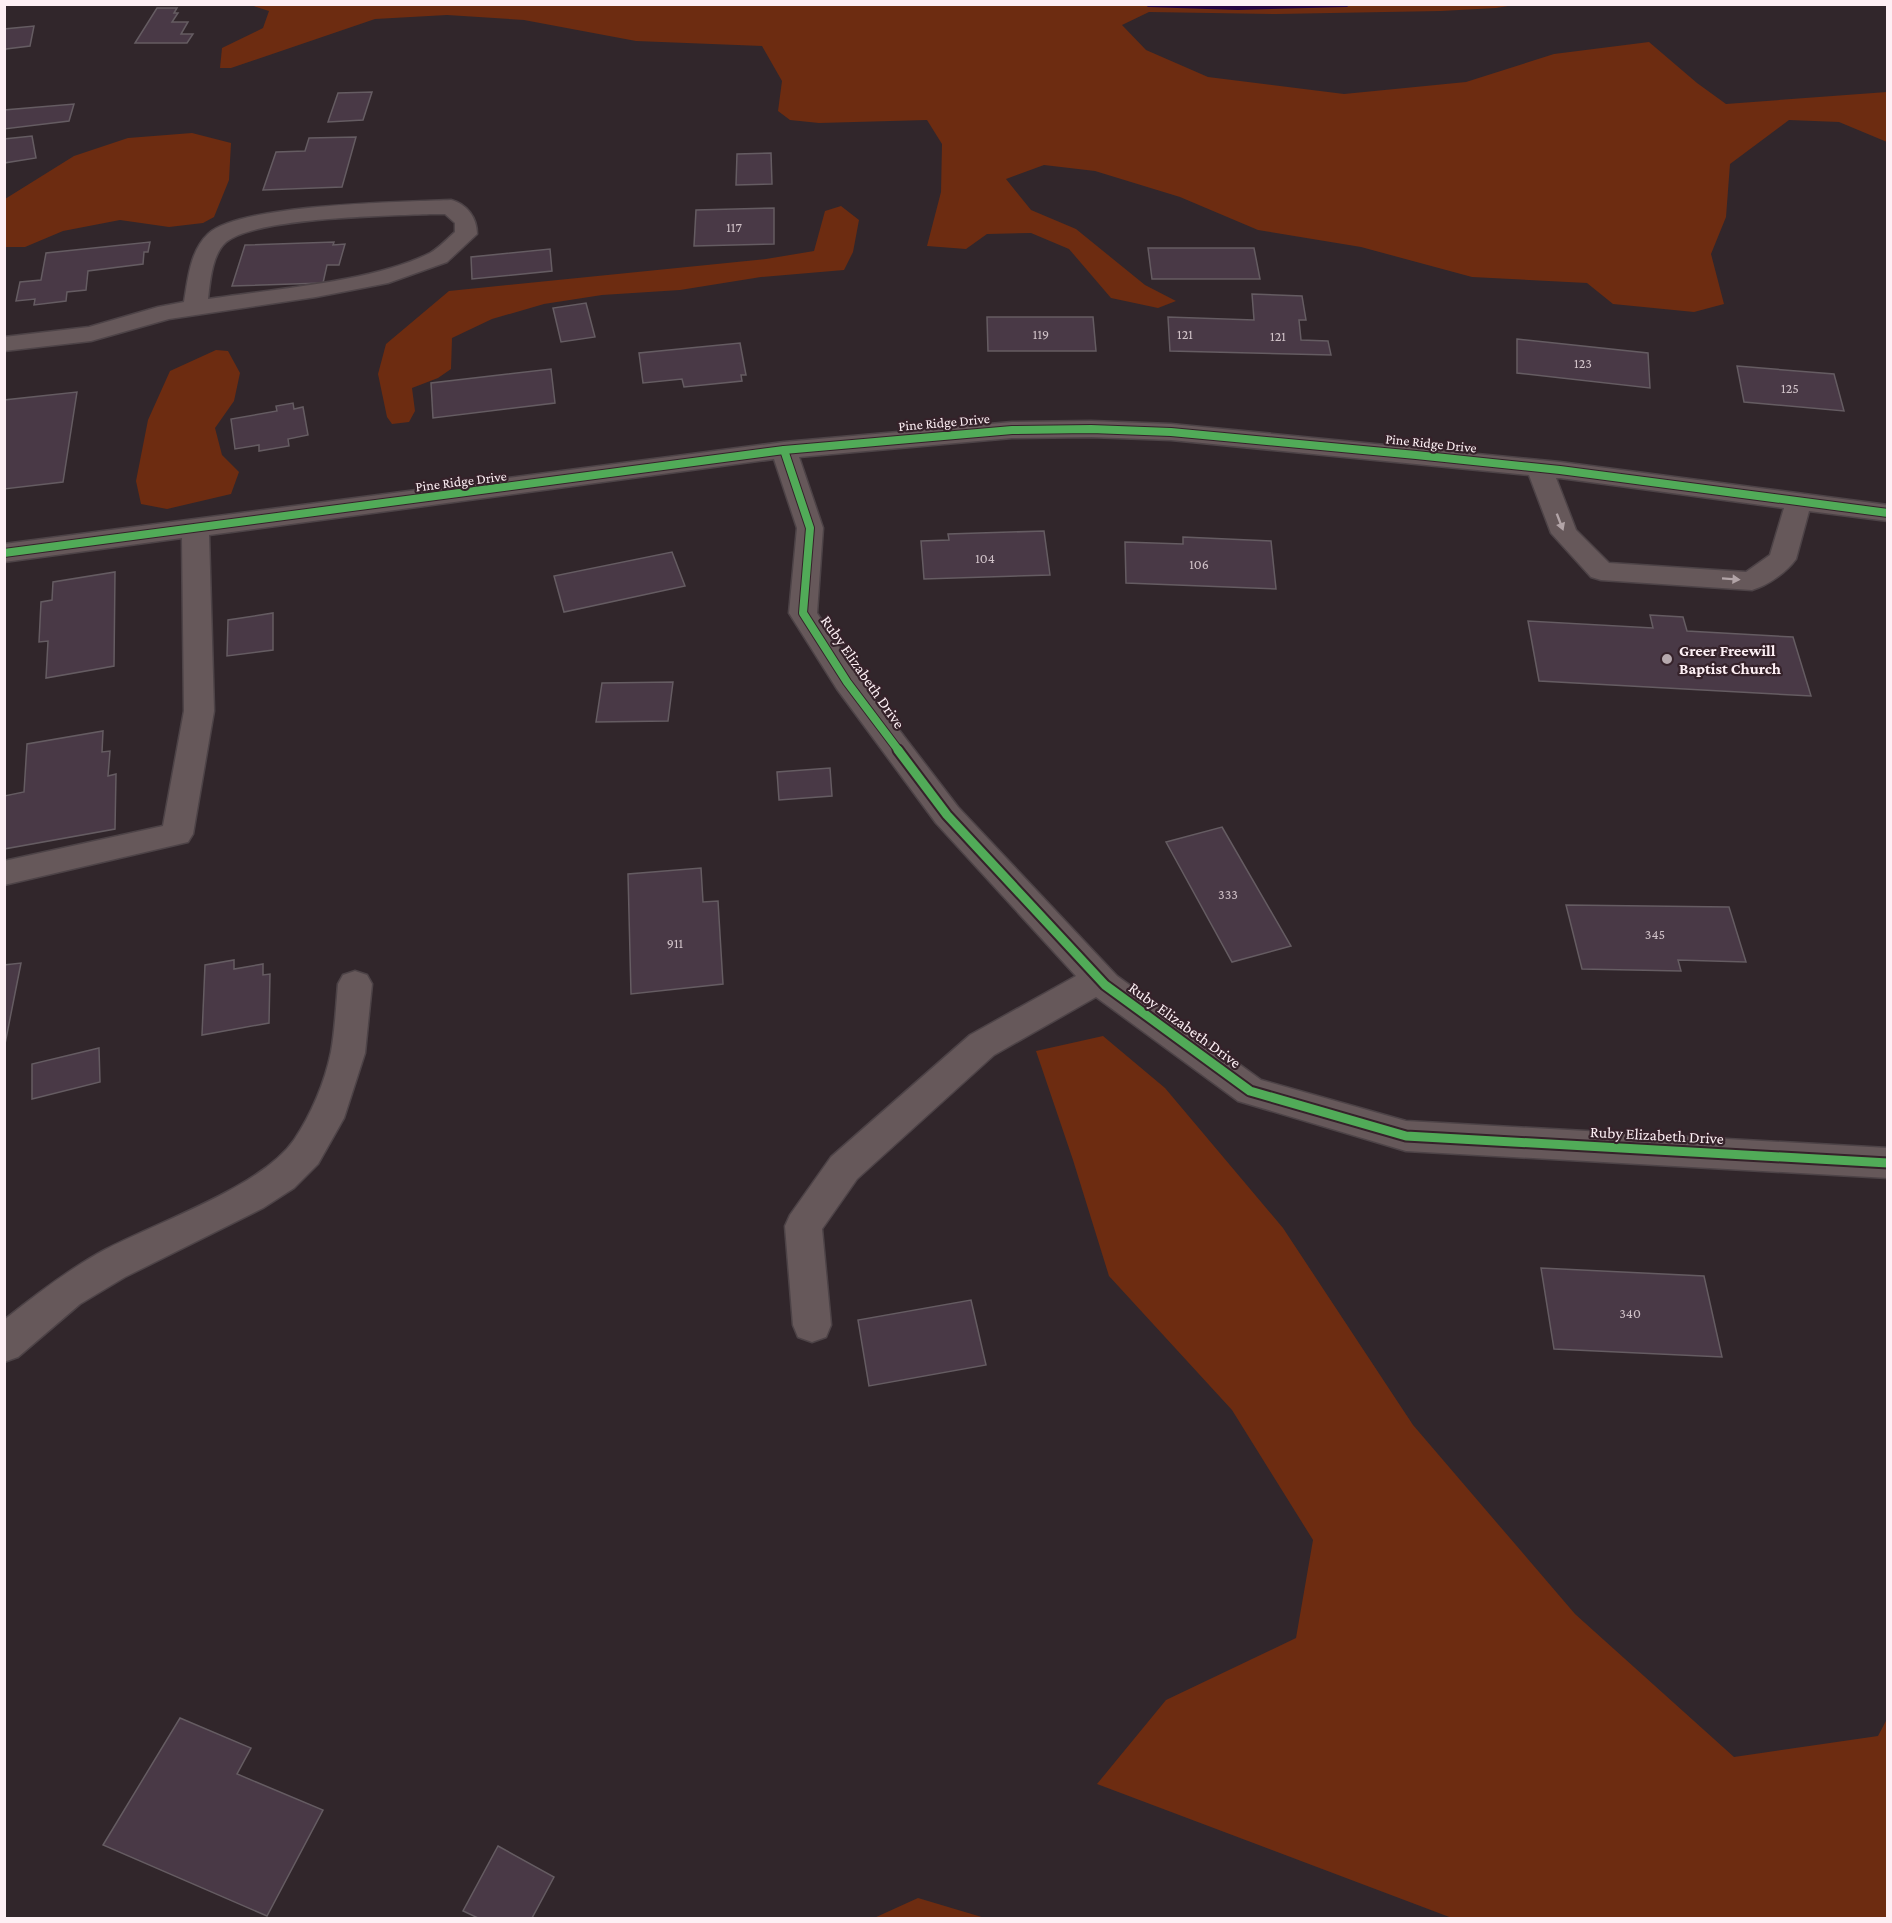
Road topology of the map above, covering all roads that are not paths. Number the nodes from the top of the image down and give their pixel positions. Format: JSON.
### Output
{"nodes":[{"id":1,"x":195,"y":308,"type":"junction"},
{"id":2,"x":4,"y":344,"type":"edge"},
{"id":3,"x":784,"y":450,"type":"junction"},
{"id":4,"x":1539,"y":468,"type":"junction"},
{"id":5,"x":1799,"y":501,"type":"junction"},
{"id":6,"x":1887,"y":513,"type":"edge"},
{"id":7,"x":195,"y":528,"type":"junction"},
{"id":8,"x":4,"y":553,"type":"edge"},
{"id":9,"x":4,"y":873,"type":"edge"},
{"id":10,"x":1099,"y":979,"type":"junction"},
{"id":11,"x":355,"y":984,"type":"dead end"},
{"id":12,"x":1887,"y":1163,"type":"edge"},
{"id":13,"x":812,"y":1325,"type":"dead end"},
{"id":14,"x":4,"y":1344,"type":"edge"}],
"edges":[{"from":1,"to":1,"type":"street"},
{"from":1,"to":2,"type":"street"},
{"from":3,"to":4,"type":"street","name":"Pine Ridge Drive"},
{"from":3,"to":7,"type":"street","name":"Pine Ridge Drive"},
{"from":3,"to":10,"type":"street","name":"Ruby Elizabeth Drive"},
{"from":4,"to":5,"type":"street","name":"Pine Ridge Drive"},
{"from":4,"to":5,"type":"street","one_way":true},
{"from":5,"to":6,"type":"street","name":"Pine Ridge Drive"},
{"from":7,"to":8,"type":"street","name":"Pine Ridge Drive"},
{"from":7,"to":9,"type":"street"},
{"from":10,"to":12,"type":"street","name":"Ruby Elizabeth Drive"},
{"from":10,"to":13,"type":"street"},
{"from":11,"to":14,"type":"street"}]}
